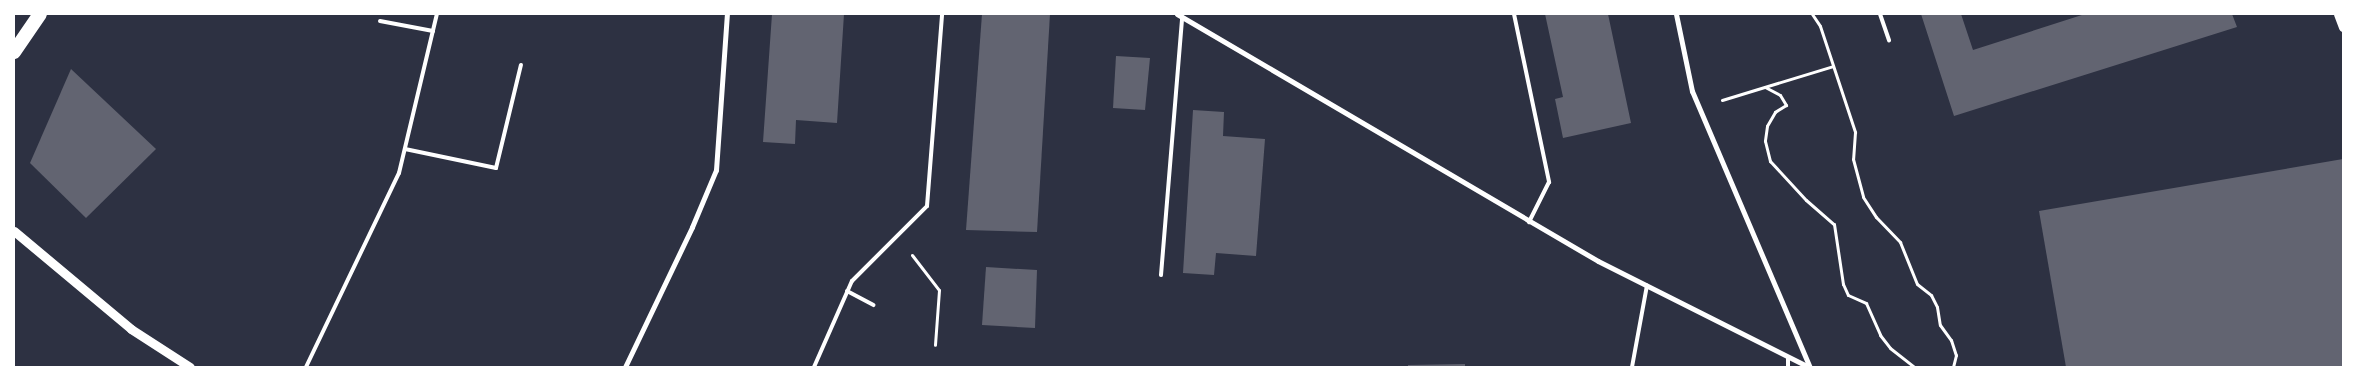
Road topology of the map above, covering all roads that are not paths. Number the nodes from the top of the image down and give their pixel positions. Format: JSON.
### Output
{"nodes":[{"id":1,"x":40,"y":14,"type":"edge"},
{"id":2,"x":437,"y":14,"type":"edge"},
{"id":3,"x":727,"y":14,"type":"edge"},
{"id":4,"x":942,"y":14,"type":"edge"},
{"id":5,"x":1514,"y":14,"type":"edge"},
{"id":6,"x":1676,"y":14,"type":"edge"},
{"id":7,"x":1880,"y":14,"type":"edge"},
{"id":8,"x":2338,"y":14,"type":"edge"},
{"id":9,"x":1179,"y":15,"type":"edge"},
{"id":10,"x":380,"y":21,"type":"dead end"},
{"id":11,"x":2343,"y":27,"type":"edge"},
{"id":12,"x":433,"y":31,"type":"junction"},
{"id":13,"x":1889,"y":40,"type":"dead end"},
{"id":14,"x":14,"y":52,"type":"edge"},
{"id":15,"x":521,"y":65,"type":"dead end"},
{"id":16,"x":404,"y":149,"type":"junction"},
{"id":17,"x":1529,"y":222,"type":"junction"},
{"id":18,"x":14,"y":231,"type":"edge"},
{"id":19,"x":1161,"y":275,"type":"dead end"},
{"id":20,"x":1647,"y":284,"type":"junction"},
{"id":21,"x":847,"y":291,"type":"junction"},
{"id":22,"x":873,"y":305,"type":"dead end"},
{"id":23,"x":1788,"y":357,"type":"junction"},
{"id":24,"x":190,"y":367,"type":"edge"},
{"id":25,"x":306,"y":367,"type":"edge"},
{"id":26,"x":625,"y":367,"type":"edge"},
{"id":27,"x":814,"y":367,"type":"edge"},
{"id":28,"x":1632,"y":367,"type":"edge"},
{"id":29,"x":1788,"y":367,"type":"edge"},
{"id":30,"x":1810,"y":367,"type":"edge"}],
"edges":[{"from":1,"to":14,"type":"highway"},
{"from":2,"to":12,"type":"lane"},
{"from":3,"to":26,"type":"street"},
{"from":4,"to":21,"type":"lane"},
{"from":5,"to":17,"type":"lane"},
{"from":6,"to":30,"type":"street"},
{"from":7,"to":13,"type":"lane"},
{"from":8,"to":11,"type":"street"},
{"from":9,"to":17,"type":"street"},
{"from":9,"to":19,"type":"lane"},
{"from":10,"to":12,"type":"lane"},
{"from":12,"to":16,"type":"lane"},
{"from":15,"to":16,"type":"lane"},
{"from":16,"to":25,"type":"lane"},
{"from":17,"to":20,"type":"street"},
{"from":18,"to":24,"type":"street"},
{"from":20,"to":23,"type":"street"},
{"from":20,"to":28,"type":"lane"},
{"from":21,"to":22,"type":"lane"},
{"from":21,"to":27,"type":"lane"},
{"from":23,"to":29,"type":"lane"},
{"from":23,"to":30,"type":"street"}]}
